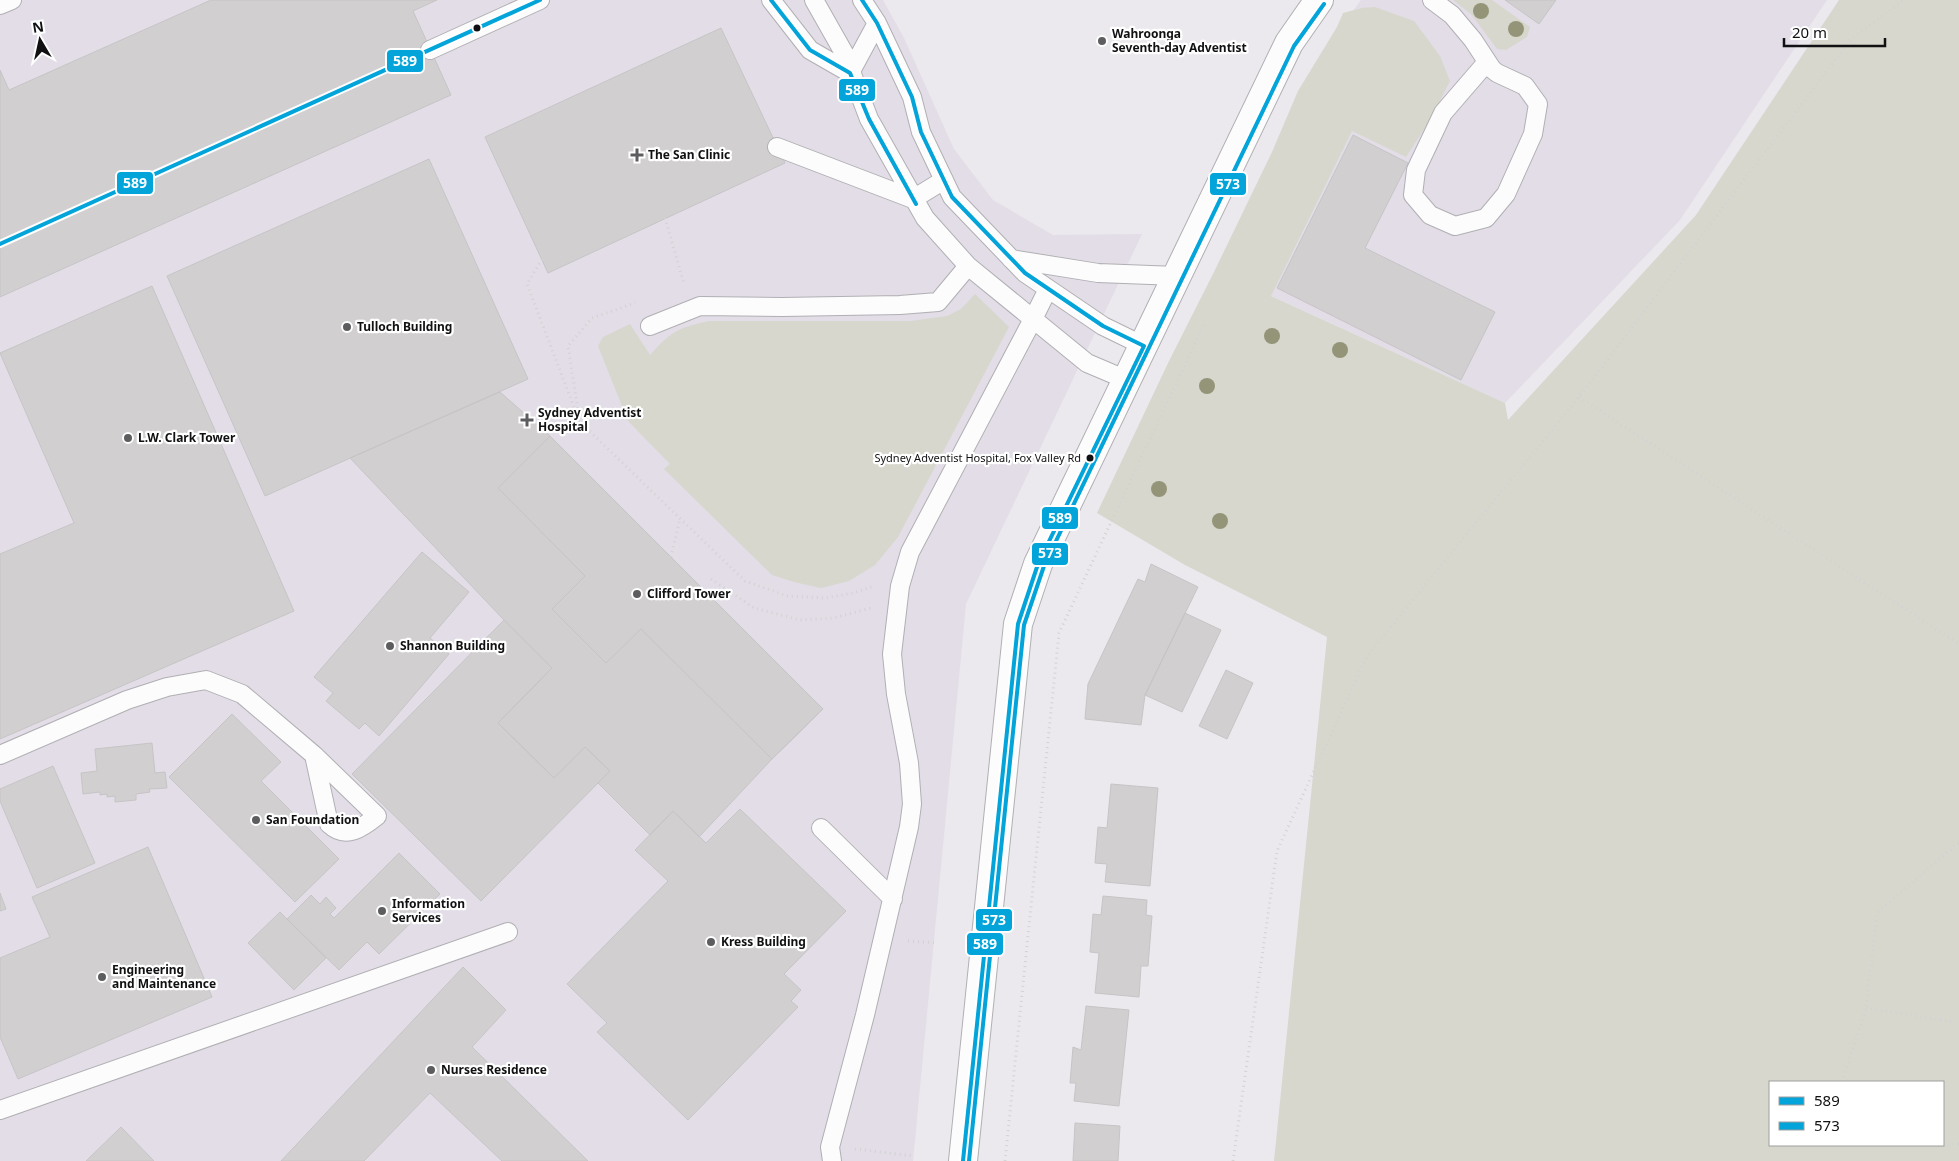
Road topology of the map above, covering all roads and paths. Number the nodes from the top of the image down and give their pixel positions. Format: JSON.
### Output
{"nodes":[{"id":1,"x":12,"y":0,"type":"edge"},
{"id":2,"x":540,"y":0,"type":"edge"},
{"id":3,"x":771,"y":0,"type":"edge"},
{"id":4,"x":814,"y":0,"type":"edge"},
{"id":5,"x":862,"y":0,"type":"edge"},
{"id":6,"x":1320,"y":0,"type":"edge"},
{"id":7,"x":1432,"y":0,"type":"edge"},
{"id":8,"x":1904,"y":0,"type":"edge"},
{"id":9,"x":0,"y":5,"type":"edge"},
{"id":10,"x":877,"y":23,"type":"junction"},
{"id":11,"x":430,"y":50,"type":"dead end"},
{"id":12,"x":1492,"y":67,"type":"junction"},
{"id":13,"x":850,"y":73,"type":"junction"},
{"id":14,"x":777,"y":147,"type":"dead end"},
{"id":15,"x":944,"y":180,"type":"junction"},
{"id":16,"x":913,"y":199,"type":"junction"},
{"id":17,"x":665,"y":218,"type":"dead end"},
{"id":18,"x":542,"y":259,"type":"dead end"},
{"id":19,"x":1011,"y":259,"type":"junction"},
{"id":20,"x":968,"y":266,"type":"junction"},
{"id":21,"x":1177,"y":276,"type":"junction"},
{"id":22,"x":1048,"y":289,"type":"junction"},
{"id":23,"x":685,"y":290,"type":"dead end"},
{"id":24,"x":1034,"y":319,"type":"junction"},
{"id":25,"x":1205,"y":322,"type":"dead end"},
{"id":26,"x":650,"y":326,"type":"dead end"},
{"id":27,"x":1144,"y":346,"type":"junction"},
{"id":28,"x":1127,"y":380,"type":"junction"},
{"id":29,"x":1579,"y":396,"type":"junction"},
{"id":30,"x":680,"y":518,"type":"junction"},
{"id":31,"x":671,"y":557,"type":"dead end"},
{"id":32,"x":710,"y":579,"type":"dead end"},
{"id":33,"x":876,"y":585,"type":"dead end"},
{"id":34,"x":873,"y":607,"type":"dead end"},
{"id":35,"x":1959,"y":644,"type":"edge"},
{"id":36,"x":0,"y":755,"type":"edge"},
{"id":37,"x":314,"y":755,"type":"dead end"},
{"id":38,"x":821,"y":828,"type":"dead end"},
{"id":39,"x":1959,"y":842,"type":"edge"},
{"id":40,"x":893,"y":899,"type":"junction"},
{"id":41,"x":508,"y":932,"type":"dead end"},
{"id":42,"x":1866,"y":1008,"type":"junction"},
{"id":43,"x":1959,"y":1020,"type":"edge"},
{"id":44,"x":1842,"y":1081,"type":"edge"},
{"id":45,"x":0,"y":1110,"type":"edge"},
{"id":46,"x":1944,"y":1144,"type":"edge"},
{"id":47,"x":1959,"y":1144,"type":"edge"},
{"id":48,"x":831,"y":1154,"type":"edge"},
{"id":49,"x":914,"y":1156,"type":"dead end"},
{"id":50,"x":963,"y":1161,"type":"edge"},
{"id":51,"x":1005,"y":1161,"type":"edge"},
{"id":52,"x":1234,"y":1161,"type":"edge"}],
"edges":[{"from":1,"to":9,"type":"lane"},
{"from":2,"to":11,"type":"lane"},
{"from":3,"to":13,"type":"lane"},
{"from":4,"to":13,"type":"lane"},
{"from":5,"to":10,"type":"lane"},
{"from":6,"to":21,"type":"main road"},
{"from":7,"to":12,"type":"lane"},
{"from":8,"to":29,"type":"path"},
{"from":10,"to":13,"type":"lane"},
{"from":10,"to":15,"type":"lane"},
{"from":12,"to":12,"type":"lane"},
{"from":13,"to":16,"type":"lane"},
{"from":14,"to":16,"type":"lane"},
{"from":15,"to":16,"type":"lane"},
{"from":15,"to":19,"type":"lane"},
{"from":16,"to":20,"type":"lane"},
{"from":17,"to":23,"type":"path"},
{"from":18,"to":30,"type":"path"},
{"from":19,"to":21,"type":"lane"},
{"from":19,"to":22,"type":"lane"},
{"from":20,"to":24,"type":"lane"},
{"from":20,"to":26,"type":"lane"},
{"from":21,"to":27,"type":"main road"},
{"from":22,"to":24,"type":"lane"},
{"from":22,"to":27,"type":"lane"},
{"from":24,"to":28,"type":"lane"},
{"from":24,"to":40,"type":"lane"},
{"from":25,"to":51,"type":"path"},
{"from":27,"to":28,"type":"main road"},
{"from":28,"to":50,"type":"main road"},
{"from":29,"to":35,"type":"path"},
{"from":29,"to":52,"type":"path"},
{"from":30,"to":31,"type":"path"},
{"from":30,"to":33,"type":"path"},
{"from":32,"to":34,"type":"path"},
{"from":36,"to":37,"type":"lane"},
{"from":38,"to":40,"type":"lane"},
{"from":39,"to":42,"type":"path"},
{"from":40,"to":48,"type":"lane"},
{"from":41,"to":45,"type":"lane"},
{"from":42,"to":43,"type":"path"},
{"from":42,"to":44,"type":"path"},
{"from":46,"to":47,"type":"path"},
{"from":48,"to":49,"type":"path"}]}
